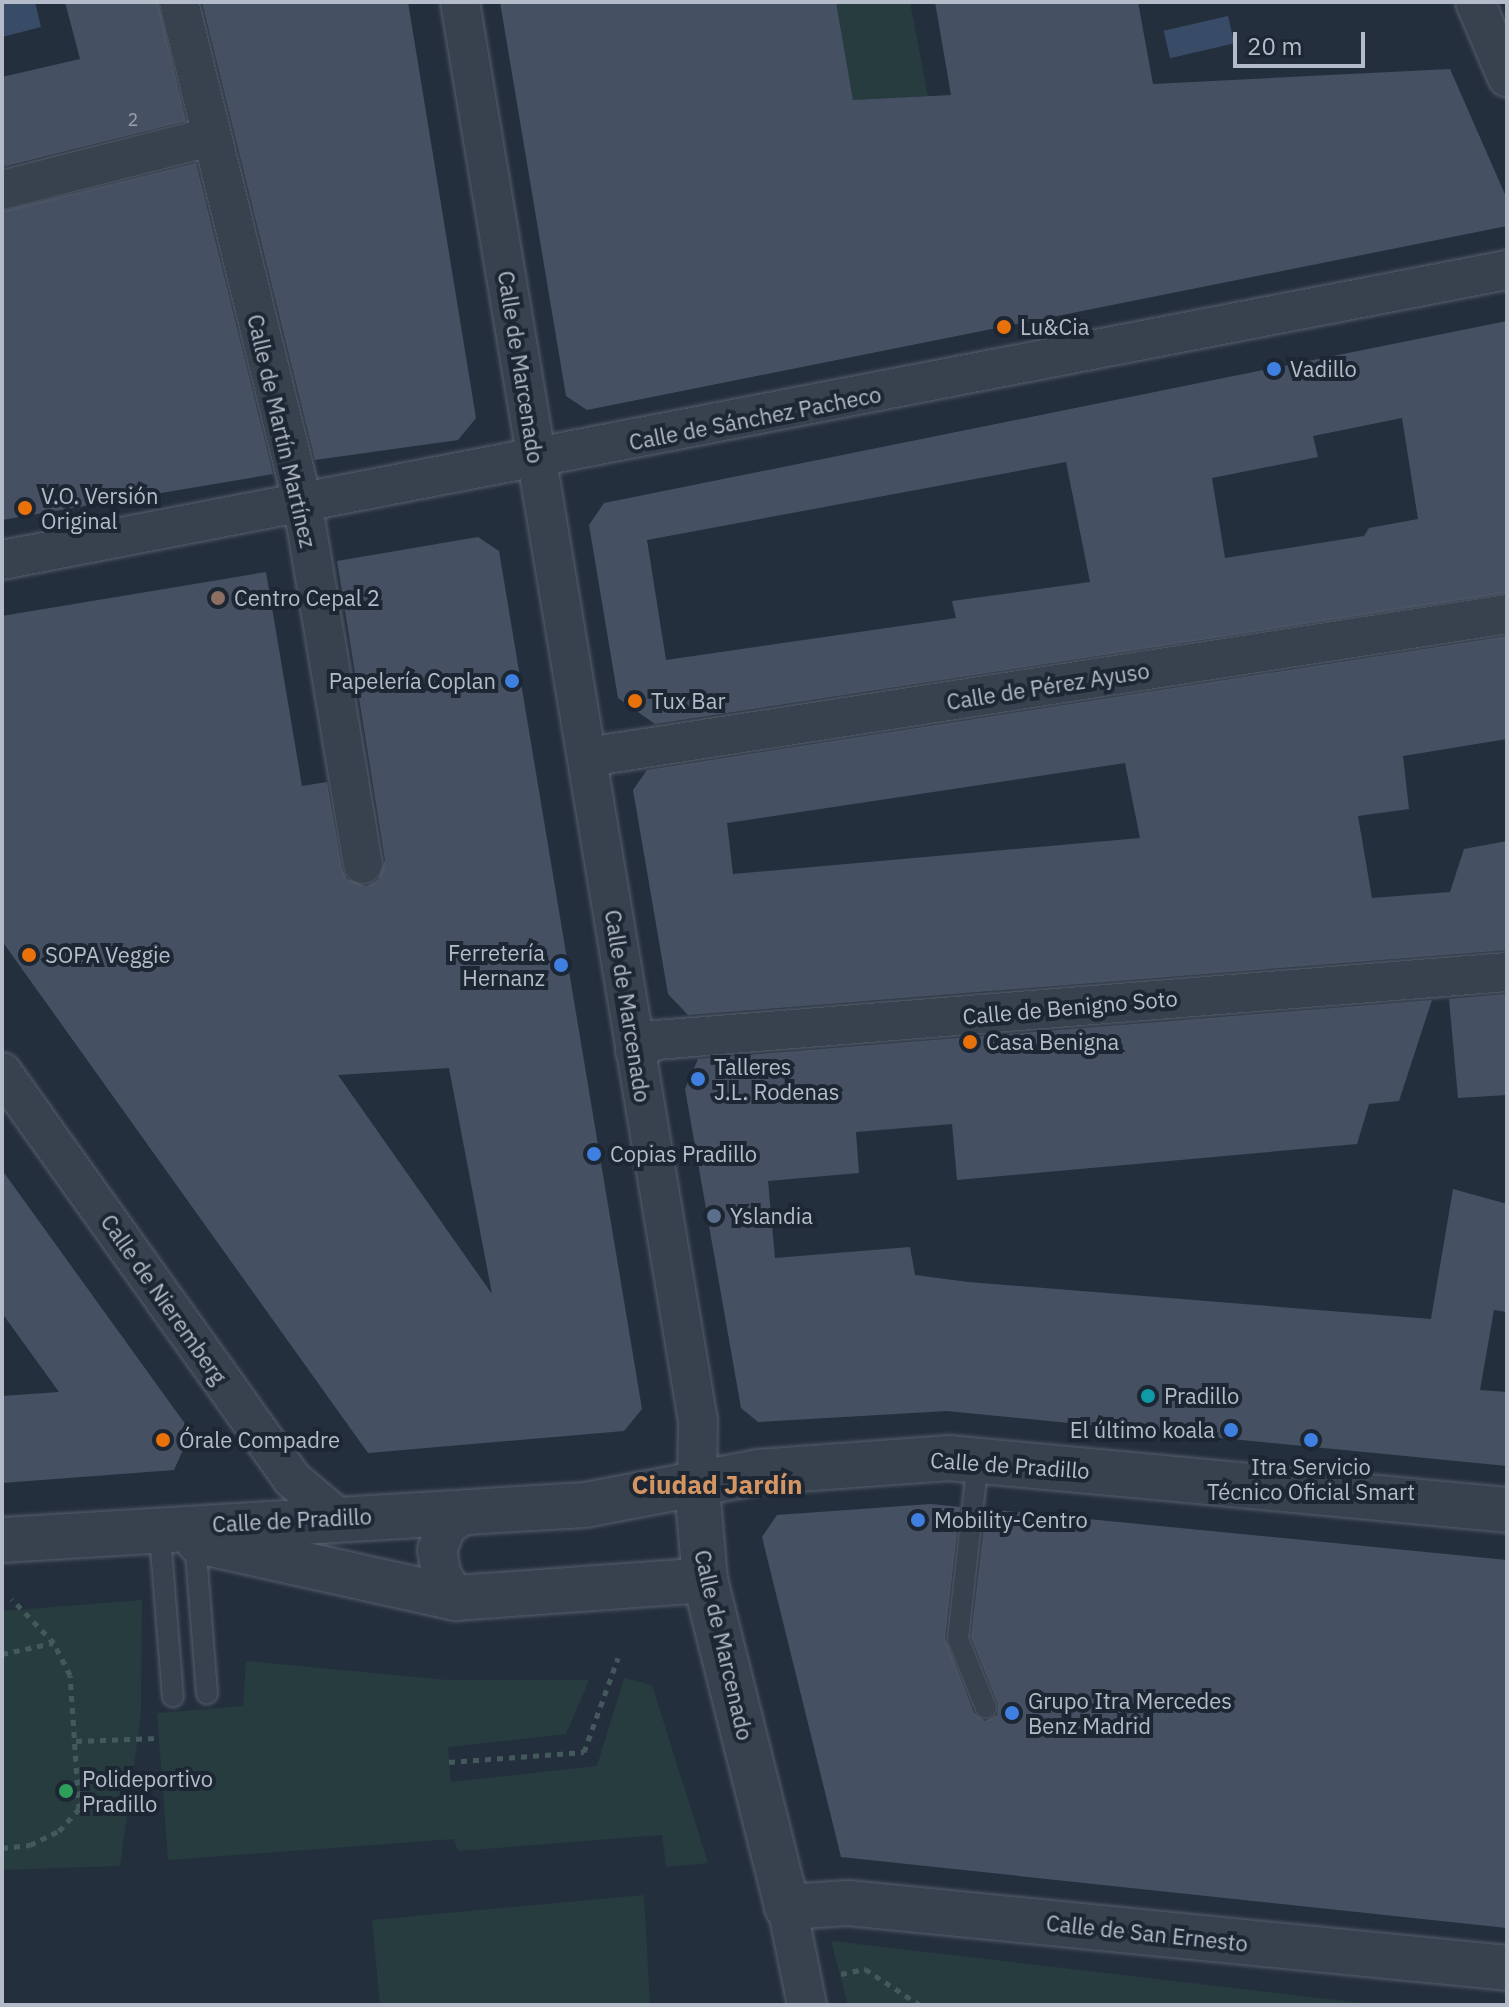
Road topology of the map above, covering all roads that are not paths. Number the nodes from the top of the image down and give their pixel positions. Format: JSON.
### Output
{"nodes":[{"id":1,"x":179,"y":2,"type":"edge"},
{"id":2,"x":460,"y":2,"type":"edge"},
{"id":3,"x":1475,"y":2,"type":"edge"},
{"id":4,"x":1507,"y":77,"type":"edge"},
{"id":5,"x":210,"y":137,"type":"junction"},
{"id":6,"x":2,"y":190,"type":"edge"},
{"id":7,"x":1507,"y":270,"type":"edge"},
{"id":8,"x":536,"y":462,"type":"junction"},
{"id":9,"x":302,"y":500,"type":"junction"},
{"id":10,"x":2,"y":560,"type":"edge"},
{"id":11,"x":1507,"y":614,"type":"edge"},
{"id":12,"x":588,"y":757,"type":"junction"},
{"id":13,"x":363,"y":864,"type":"dead end"},
{"id":14,"x":1507,"y":972,"type":"edge"},
{"id":15,"x":635,"y":1051,"type":"junction"},
{"id":16,"x":2,"y":1072,"type":"edge"},
{"id":17,"x":978,"y":1460,"type":"junction"},
{"id":18,"x":697,"y":1488,"type":"junction"},
{"id":19,"x":1507,"y":1510,"type":"edge"},
{"id":20,"x":468,"y":1513,"type":"junction"},
{"id":21,"x":336,"y":1516,"type":"junction"},
{"id":22,"x":116,"y":1530,"type":"junction"},
{"id":23,"x":178,"y":1539,"type":"junction"},
{"id":24,"x":2,"y":1540,"type":"edge"},
{"id":25,"x":705,"y":1580,"type":"junction"},
{"id":26,"x":456,"y":1598,"type":"junction"},
{"id":27,"x":207,"y":1694,"type":"dead end"},
{"id":28,"x":173,"y":1696,"type":"dead end"},
{"id":29,"x":986,"y":1708,"type":"dead end"},
{"id":30,"x":787,"y":1907,"type":"junction"},
{"id":31,"x":1507,"y":1968,"type":"edge"},
{"id":32,"x":807,"y":2005,"type":"edge"}],
"edges":[{"from":1,"to":5,"type":"street","name":"Calle de Martín Martínez"},
{"from":2,"to":8,"type":"street","name":"Calle de Marcenado"},
{"from":3,"to":4,"type":"street"},
{"from":5,"to":6,"type":"street"},
{"from":5,"to":9,"type":"street","name":"Calle de Martín Martínez"},
{"from":7,"to":8,"type":"street","name":"Calle de Sánchez Pacheco"},
{"from":8,"to":9,"type":"street","name":"Calle de Sánchez Pacheco"},
{"from":8,"to":12,"type":"street","name":"Calle de Marcenado"},
{"from":9,"to":10,"type":"street","name":"Calle de Sánchez Pacheco"},
{"from":9,"to":13,"type":"street","name":"Calle de Martín Martínez"},
{"from":11,"to":12,"type":"street","name":"Calle de Pérez Ayuso"},
{"from":12,"to":15,"type":"street","name":"Calle de Marcenado"},
{"from":14,"to":15,"type":"street","name":"Calle de Benigno Soto"},
{"from":15,"to":18,"type":"street","name":"Calle de Marcenado"},
{"from":16,"to":21,"type":"street","name":"Calle de Nieremberg"},
{"from":17,"to":18,"type":"street","name":"Calle de Pradillo"},
{"from":17,"to":19,"type":"street","name":"Calle de Pradillo"},
{"from":17,"to":29,"type":"lane"},
{"from":18,"to":20,"type":"street","name":"Calle de Pradillo"},
{"from":18,"to":25,"type":"street","name":"Calle de Marcenado"},
{"from":20,"to":21,"type":"street","name":"Calle de Pradillo"},
{"from":20,"to":26,"type":"street"},
{"from":21,"to":22,"type":"street","name":"Calle de Pradillo"},
{"from":22,"to":23,"type":"street","name":"Calle de Pradillo"},
{"from":22,"to":24,"type":"street","name":"Calle de Pradillo"},
{"from":23,"to":26,"type":"street","name":"Calle de Pradillo"},
{"from":23,"to":27,"type":"lane"},
{"from":23,"to":28,"type":"lane"},
{"from":25,"to":26,"type":"street","name":"Calle de Pradillo"},
{"from":25,"to":30,"type":"street","name":"Calle de Marcenado"},
{"from":30,"to":31,"type":"street","name":"Calle de San Ernesto"},
{"from":30,"to":32,"type":"street","name":"Calle de Marcenado"}]}
